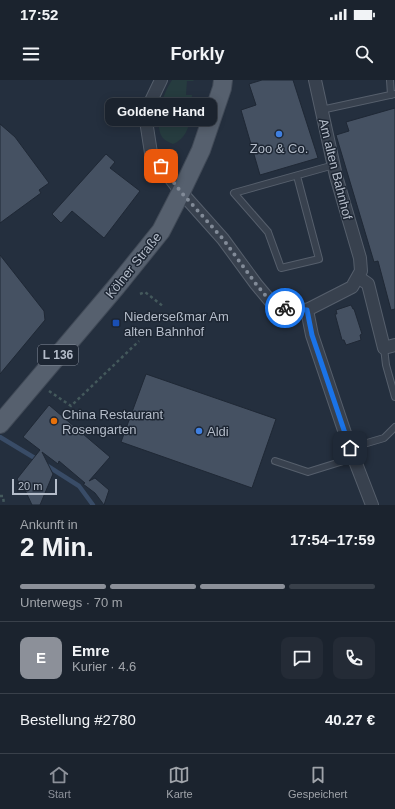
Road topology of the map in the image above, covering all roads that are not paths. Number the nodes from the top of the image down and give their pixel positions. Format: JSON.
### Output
{"nodes":[{"id":1,"x":161,"y":80,"type":"edge"},
{"id":2,"x":223,"y":80,"type":"edge"},
{"id":3,"x":315,"y":80,"type":"edge"},
{"id":4,"x":390,"y":80,"type":"edge"},
{"id":5,"x":393,"y":94,"type":"edge"},
{"id":6,"x":321,"y":110,"type":"junction"},
{"id":7,"x":334,"y":165,"type":"junction"},
{"id":8,"x":297,"y":176,"type":"junction"},
{"id":9,"x":181,"y":192,"type":"junction"},
{"id":10,"x":358,"y":277,"type":"junction"},
{"id":11,"x":307,"y":310,"type":"junction"},
{"id":12,"x":390,"y":347,"type":"edge"},
{"id":13,"x":395,"y":397,"type":"edge"},
{"id":14,"x":0,"y":424,"type":"edge"},
{"id":15,"x":395,"y":427,"type":"edge"},
{"id":16,"x":351,"y":453,"type":"junction"},
{"id":17,"x":275,"y":461,"type":"dead end"},
{"id":18,"x":372,"y":505,"type":"edge"}],
"edges":[{"from":1,"to":9,"type":"street"},
{"from":2,"to":9,"type":"main road","name":"Kölner Straße","number":"L 136"},
{"from":3,"to":6,"type":"street","name":"Am alten Bahnhof"},
{"from":4,"to":5,"type":"lane"},
{"from":5,"to":6,"type":"lane"},
{"from":6,"to":7,"type":"street","name":"Am alten Bahnhof"},
{"from":7,"to":8,"type":"lane"},
{"from":7,"to":10,"type":"street","name":"Am alten Bahnhof"},
{"from":8,"to":8,"type":"lane"},
{"from":9,"to":11,"type":"street"},
{"from":9,"to":14,"type":"main road","name":"Kölner Straße","number":"L 136"},
{"from":10,"to":11,"type":"street"},
{"from":10,"to":12,"type":"street"},
{"from":11,"to":16,"type":"street"},
{"from":12,"to":13,"type":"lane"},
{"from":15,"to":16,"type":"lane"},
{"from":16,"to":17,"type":"lane"},
{"from":16,"to":18,"type":"street"}]}
